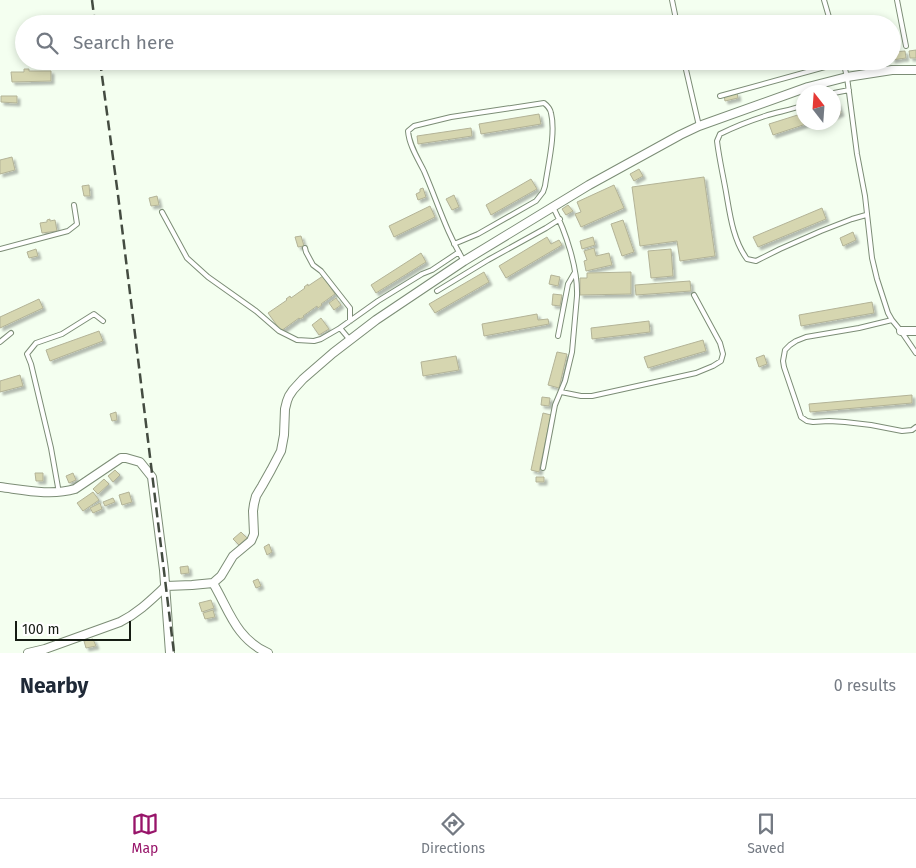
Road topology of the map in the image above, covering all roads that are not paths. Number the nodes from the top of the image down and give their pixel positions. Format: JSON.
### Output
{"nodes":[{"id":1,"x":672,"y":0,"type":"edge"},
{"id":2,"x":824,"y":0,"type":"edge"},
{"id":3,"x":897,"y":0,"type":"edge"},
{"id":4,"x":675,"y":15,"type":"edge"},
{"id":5,"x":828,"y":15,"type":"edge"},
{"id":6,"x":900,"y":15,"type":"edge"},
{"id":7,"x":901,"y":20,"type":"edge"},
{"id":8,"x":906,"y":46,"type":"dead end"},
{"id":9,"x":686,"y":70,"type":"edge"},
{"id":10,"x":814,"y":70,"type":"edge"},
{"id":11,"x":845,"y":70,"type":"edge"},
{"id":12,"x":916,"y":70,"type":"edge"},
{"id":13,"x":847,"y":76,"type":"junction"},
{"id":14,"x":849,"y":90,"type":"junction"},
{"id":15,"x":841,"y":92,"type":"edge"},
{"id":16,"x":720,"y":96,"type":"dead end"},
{"id":17,"x":796,"y":108,"type":"edge"},
{"id":18,"x":699,"y":126,"type":"junction"},
{"id":19,"x":74,"y":205,"type":"dead end"},
{"id":20,"x":554,"y":207,"type":"junction"},
{"id":21,"x":162,"y":212,"type":"dead end"},
{"id":22,"x":866,"y":215,"type":"junction"},
{"id":23,"x":560,"y":219,"type":"junction"},
{"id":24,"x":454,"y":244,"type":"junction"},
{"id":25,"x":306,"y":248,"type":"dead end"},
{"id":26,"x":0,"y":249,"type":"edge"},
{"id":27,"x":459,"y":252,"type":"junction"},
{"id":28,"x":464,"y":261,"type":"junction"},
{"id":29,"x":575,"y":272,"type":"junction"},
{"id":30,"x":437,"y":291,"type":"dead end"},
{"id":31,"x":694,"y":295,"type":"dead end"},
{"id":32,"x":892,"y":320,"type":"junction"},
{"id":33,"x":103,"y":321,"type":"dead end"},
{"id":34,"x":350,"y":321,"type":"junction"},
{"id":35,"x":340,"y":328,"type":"junction"},
{"id":36,"x":901,"y":331,"type":"junction"},
{"id":37,"x":916,"y":331,"type":"edge"},
{"id":38,"x":11,"y":333,"type":"dead end"},
{"id":39,"x":558,"y":336,"type":"dead end"},
{"id":40,"x":350,"y":340,"type":"junction"},
{"id":41,"x":0,"y":342,"type":"edge"},
{"id":42,"x":916,"y":353,"type":"edge"},
{"id":43,"x":561,"y":392,"type":"junction"},
{"id":44,"x":916,"y":427,"type":"edge"},
{"id":45,"x":543,"y":468,"type":"dead end"},
{"id":46,"x":0,"y":487,"type":"edge"},
{"id":47,"x":59,"y":492,"type":"junction"},
{"id":48,"x":213,"y":583,"type":"junction"},
{"id":49,"x":166,"y":586,"type":"junction"},
{"id":50,"x":28,"y":653,"type":"edge"},
{"id":51,"x":170,"y":653,"type":"edge"},
{"id":52,"x":268,"y":653,"type":"edge"}],
"edges":[{"from":1,"to":4,"type":"lane"},
{"from":2,"to":5,"type":"lane"},
{"from":3,"to":6,"type":"lane"},
{"from":7,"to":8,"type":"lane"},
{"from":9,"to":18,"type":"lane"},
{"from":10,"to":16,"type":"lane"},
{"from":11,"to":13,"type":"lane"},
{"from":12,"to":13,"type":"street"},
{"from":13,"to":14,"type":"lane"},
{"from":13,"to":18,"type":"street"},
{"from":14,"to":15,"type":"lane"},
{"from":14,"to":22,"type":"lane"},
{"from":17,"to":22,"type":"lane"},
{"from":18,"to":20,"type":"street"},
{"from":19,"to":26,"type":"lane"},
{"from":20,"to":23,"type":"lane"},
{"from":20,"to":28,"type":"street"},
{"from":21,"to":35,"type":"lane"},
{"from":22,"to":32,"type":"lane"},
{"from":23,"to":29,"type":"lane"},
{"from":23,"to":30,"type":"lane"},
{"from":24,"to":24,"type":"lane"},
{"from":24,"to":27,"type":"lane"},
{"from":25,"to":34,"type":"lane"},
{"from":27,"to":28,"type":"lane"},
{"from":27,"to":34,"type":"lane"},
{"from":28,"to":40,"type":"street"},
{"from":29,"to":39,"type":"lane"},
{"from":29,"to":43,"type":"lane"},
{"from":31,"to":43,"type":"lane"},
{"from":32,"to":36,"type":"lane"},
{"from":32,"to":44,"type":"lane"},
{"from":33,"to":47,"type":"lane"},
{"from":34,"to":35,"type":"lane"},
{"from":35,"to":40,"type":"lane"},
{"from":36,"to":37,"type":"street"},
{"from":36,"to":42,"type":"lane"},
{"from":38,"to":41,"type":"lane"},
{"from":40,"to":48,"type":"street"},
{"from":43,"to":45,"type":"lane"},
{"from":46,"to":47,"type":"street"},
{"from":47,"to":49,"type":"street"},
{"from":48,"to":49,"type":"street"},
{"from":48,"to":52,"type":"street"},
{"from":49,"to":50,"type":"street"},
{"from":49,"to":51,"type":"street"}]}
